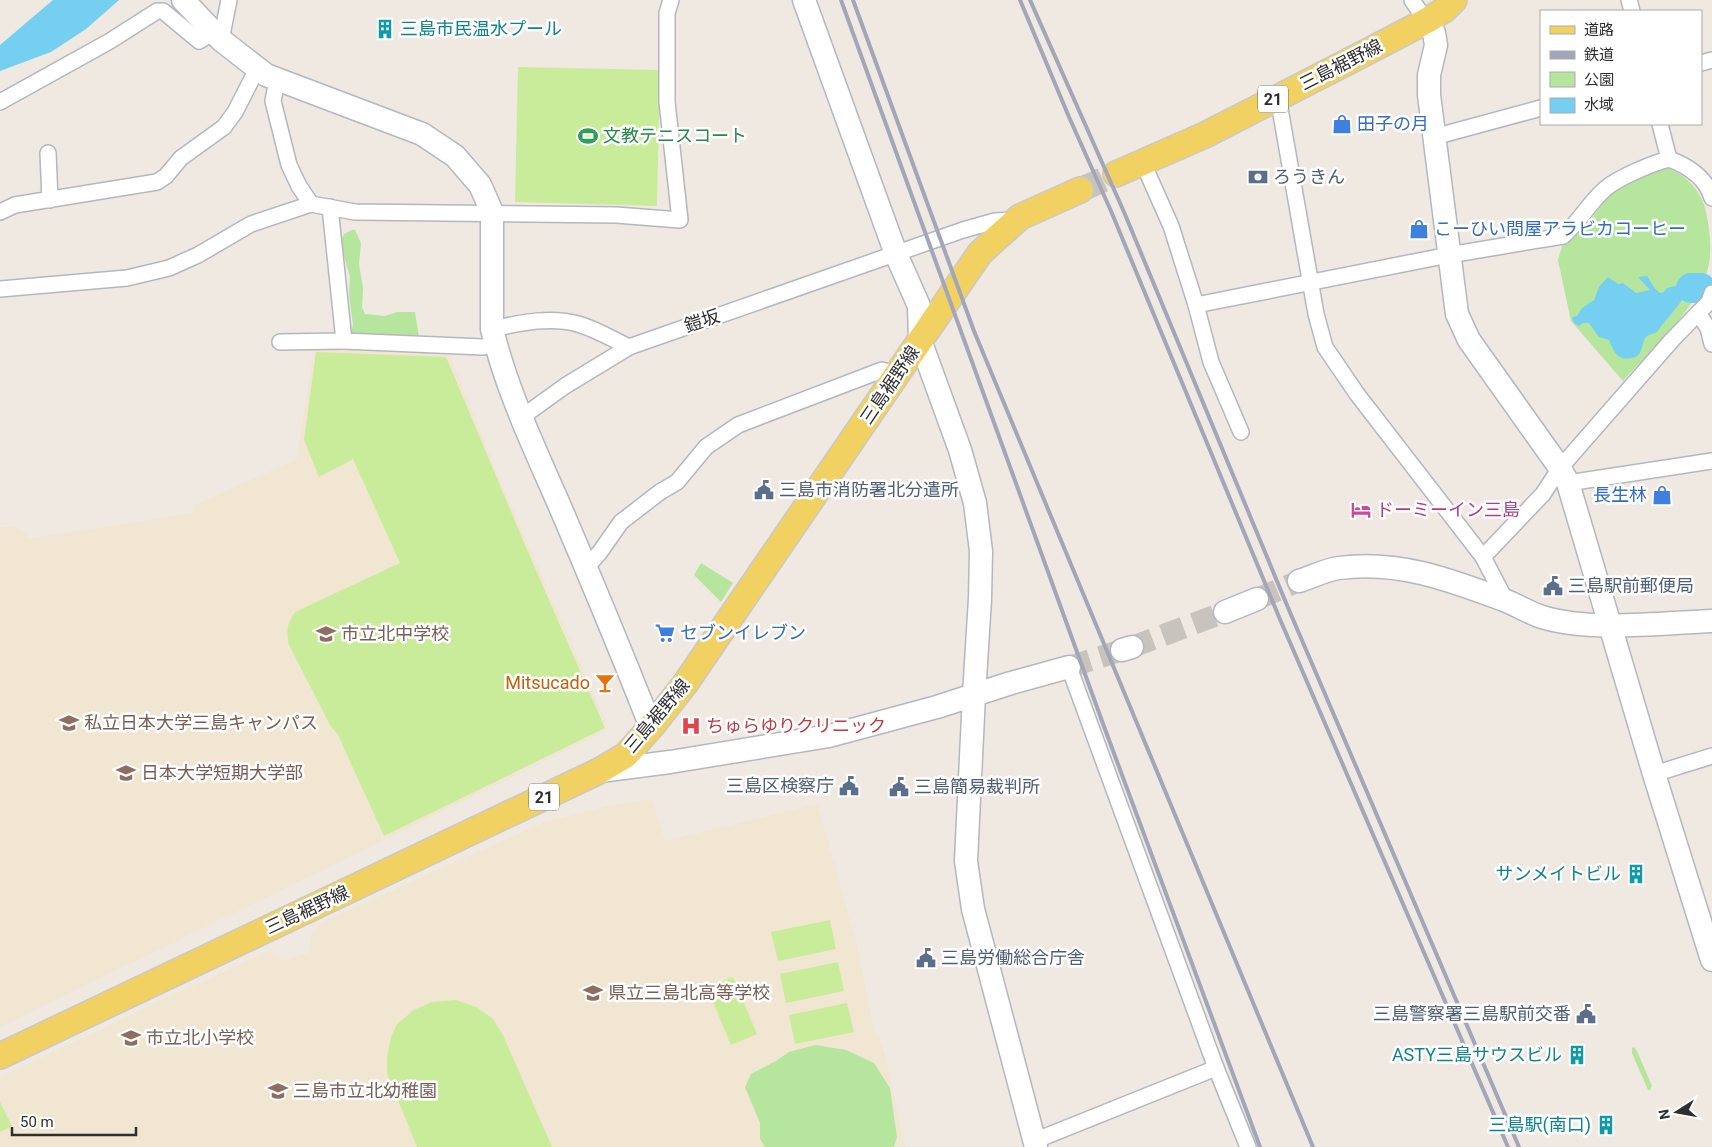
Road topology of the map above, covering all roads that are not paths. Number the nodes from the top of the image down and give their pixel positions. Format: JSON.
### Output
{"nodes":[{"id":1,"x":229,"y":0,"type":"edge"},
{"id":2,"x":671,"y":0,"type":"edge"},
{"id":3,"x":804,"y":0,"type":"edge"},
{"id":4,"x":1412,"y":0,"type":"edge"},
{"id":5,"x":1454,"y":0,"type":"edge"},
{"id":6,"x":188,"y":5,"type":"edge"},
{"id":7,"x":1428,"y":20,"type":"junction"},
{"id":8,"x":218,"y":36,"type":"junction"},
{"id":9,"x":257,"y":69,"type":"junction"},
{"id":10,"x":277,"y":80,"type":"junction"},
{"id":11,"x":1278,"y":97,"type":"junction"},
{"id":12,"x":0,"y":102,"type":"edge"},
{"id":13,"x":1540,"y":108,"type":"edge"},
{"id":14,"x":1660,"y":125,"type":"edge"},
{"id":15,"x":1434,"y":137,"type":"junction"},
{"id":16,"x":48,"y":153,"type":"dead end"},
{"id":17,"x":1669,"y":159,"type":"junction"},
{"id":18,"x":1143,"y":163,"type":"junction"},
{"id":19,"x":1116,"y":174,"type":"tunnel mouth"},
{"id":20,"x":1080,"y":190,"type":"tunnel mouth"},
{"id":21,"x":1712,"y":198,"type":"edge"},
{"id":22,"x":50,"y":200,"type":"junction"},
{"id":23,"x":311,"y":204,"type":"junction"},
{"id":24,"x":330,"y":207,"type":"junction"},
{"id":25,"x":0,"y":212,"type":"edge"},
{"id":26,"x":492,"y":212,"type":"junction"},
{"id":27,"x":1016,"y":220,"type":"junction"},
{"id":28,"x":896,"y":254,"type":"junction"},
{"id":29,"x":1448,"y":256,"type":"junction"},
{"id":30,"x":1311,"y":283,"type":"junction"},
{"id":31,"x":0,"y":289,"type":"edge"},
{"id":32,"x":1711,"y":299,"type":"edge"},
{"id":33,"x":1196,"y":305,"type":"junction"},
{"id":34,"x":1698,"y":313,"type":"junction"},
{"id":35,"x":494,"y":337,"type":"junction"},
{"id":36,"x":920,"y":340,"type":"junction"},
{"id":37,"x":344,"y":341,"type":"junction"},
{"id":38,"x":280,"y":342,"type":"dead end"},
{"id":39,"x":1712,"y":344,"type":"edge"},
{"id":40,"x":629,"y":347,"type":"junction"},
{"id":41,"x":897,"y":375,"type":"junction"},
{"id":42,"x":522,"y":417,"type":"junction"},
{"id":43,"x":1240,"y":432,"type":"dead end"},
{"id":44,"x":1712,"y":461,"type":"edge"},
{"id":45,"x":1564,"y":476,"type":"junction"},
{"id":46,"x":1483,"y":557,"type":"junction"},
{"id":47,"x":586,"y":568,"type":"junction"},
{"id":48,"x":1299,"y":581,"type":"tunnel mouth"},
{"id":49,"x":1257,"y":599,"type":"tunnel mouth"},
{"id":50,"x":1506,"y":601,"type":"junction"},
{"id":51,"x":1225,"y":612,"type":"tunnel mouth"},
{"id":52,"x":1712,"y":621,"type":"edge"},
{"id":53,"x":1610,"y":626,"type":"junction"},
{"id":54,"x":1069,"y":667,"type":"joint"},
{"id":55,"x":974,"y":695,"type":"junction"},
{"id":56,"x":651,"y":727,"type":"junction"},
{"id":57,"x":1712,"y":756,"type":"edge"},
{"id":58,"x":599,"y":771,"type":"junction"},
{"id":59,"x":1654,"y":774,"type":"junction"},
{"id":60,"x":1712,"y":960,"type":"edge"},
{"id":61,"x":0,"y":1056,"type":"edge"},
{"id":62,"x":1216,"y":1068,"type":"junction"},
{"id":63,"x":1035,"y":1144,"type":"edge"},
{"id":64,"x":1248,"y":1147,"type":"edge"}],
"edges":[{"from":1,"to":8,"type":"street"},
{"from":2,"to":26,"type":"street"},
{"from":3,"to":28,"type":"street"},
{"from":4,"to":7,"type":"street"},
{"from":5,"to":7,"type":"main road","name":"三島裾野線","number":"21"},
{"from":6,"to":8,"type":"street"},
{"from":7,"to":11,"type":"main road","name":"三島裾野線","number":"21"},
{"from":7,"to":15,"type":"street"},
{"from":8,"to":9,"type":"street"},
{"from":8,"to":12,"type":"street"},
{"from":9,"to":10,"type":"street"},
{"from":9,"to":22,"type":"street"},
{"from":10,"to":23,"type":"street"},
{"from":10,"to":26,"type":"street"},
{"from":11,"to":18,"type":"main road","name":"三島裾野線","number":"21"},
{"from":11,"to":30,"type":"street"},
{"from":13,"to":15,"type":"street"},
{"from":14,"to":17,"type":"street"},
{"from":15,"to":29,"type":"street"},
{"from":16,"to":22,"type":"street"},
{"from":17,"to":21,"type":"street"},
{"from":17,"to":29,"type":"street"},
{"from":18,"to":19,"type":"main road","name":"三島裾野線","number":"21"},
{"from":18,"to":33,"type":"street"},
{"from":20,"to":27,"type":"main road","name":"三島裾野線","number":"21"},
{"from":22,"to":25,"type":"street"},
{"from":23,"to":24,"type":"street"},
{"from":23,"to":31,"type":"street"},
{"from":24,"to":26,"type":"street"},
{"from":24,"to":37,"type":"street"},
{"from":26,"to":35,"type":"street"},
{"from":27,"to":28,"type":"street","name":"鎧坂"},
{"from":27,"to":36,"type":"main road","name":"三島裾野線","number":"21"},
{"from":28,"to":36,"type":"street"},
{"from":28,"to":40,"type":"street","name":"鎧坂"},
{"from":29,"to":30,"type":"street"},
{"from":29,"to":45,"type":"street"},
{"from":30,"to":33,"type":"street"},
{"from":30,"to":46,"type":"street"},
{"from":32,"to":34,"type":"street"},
{"from":33,"to":43,"type":"street"},
{"from":34,"to":39,"type":"street"},
{"from":34,"to":45,"type":"street"},
{"from":35,"to":37,"type":"street"},
{"from":35,"to":40,"type":"street"},
{"from":35,"to":42,"type":"street"},
{"from":36,"to":41,"type":"main road","name":"三島裾野線","number":"21"},
{"from":36,"to":55,"type":"street"},
{"from":37,"to":38,"type":"street"},
{"from":40,"to":42,"type":"street","name":"鎧坂"},
{"from":41,"to":47,"type":"street"},
{"from":41,"to":56,"type":"main road","name":"三島裾野線","number":"21"},
{"from":42,"to":47,"type":"street"},
{"from":44,"to":45,"type":"street"},
{"from":45,"to":46,"type":"street"},
{"from":45,"to":53,"type":"street"},
{"from":46,"to":50,"type":"street"},
{"from":47,"to":56,"type":"street"},
{"from":48,"to":50,"type":"street"},
{"from":49,"to":51,"type":"street"},
{"from":50,"to":53,"type":"street"},
{"from":52,"to":53,"type":"street"},
{"from":53,"to":59,"type":"street"},
{"from":54,"to":55,"type":"street"},
{"from":54,"to":62,"type":"street"},
{"from":55,"to":58,"type":"street"},
{"from":55,"to":63,"type":"street"},
{"from":56,"to":58,"type":"main road","name":"三島裾野線","number":"21"},
{"from":57,"to":59,"type":"street"},
{"from":58,"to":61,"type":"main road","name":"三島裾野線","number":"21"},
{"from":59,"to":60,"type":"street"},
{"from":62,"to":63,"type":"street"},
{"from":62,"to":64,"type":"street"}]}
